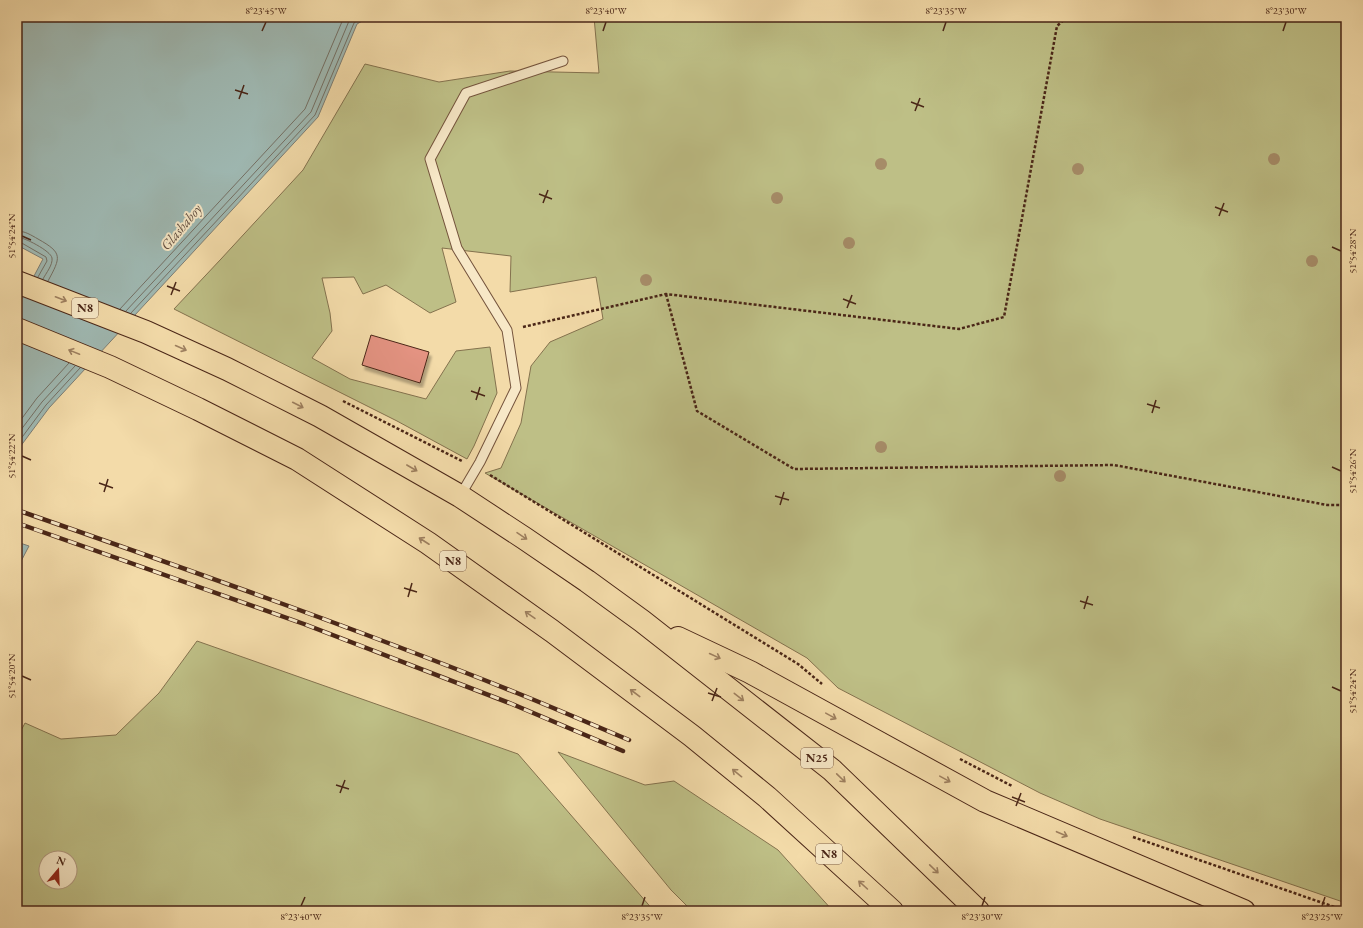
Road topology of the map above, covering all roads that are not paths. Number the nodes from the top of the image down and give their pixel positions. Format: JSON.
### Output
{"nodes":[{"id":1,"x":563,"y":61,"type":"dead end"},
{"id":2,"x":21,"y":283,"type":"edge"},
{"id":3,"x":17,"y":329,"type":"edge"},
{"id":4,"x":460,"y":496,"type":"junction"},
{"id":5,"x":642,"y":621,"type":"junction"},
{"id":6,"x":892,"y":911,"type":"edge"},
{"id":7,"x":978,"y":911,"type":"edge"},
{"id":8,"x":1244,"y":911,"type":"edge"}],
"edges":[{"from":1,"to":4,"type":"lane"},
{"from":2,"to":4,"type":"highway","number":"N8","one_way":true},
{"from":6,"to":3,"type":"highway","number":"N8","one_way":true},
{"from":4,"to":5,"type":"highway","number":"N8","one_way":true},
{"from":5,"to":7,"type":"highway","number":"N25","one_way":true},
{"from":5,"to":8,"type":"highway","one_way":true}]}
